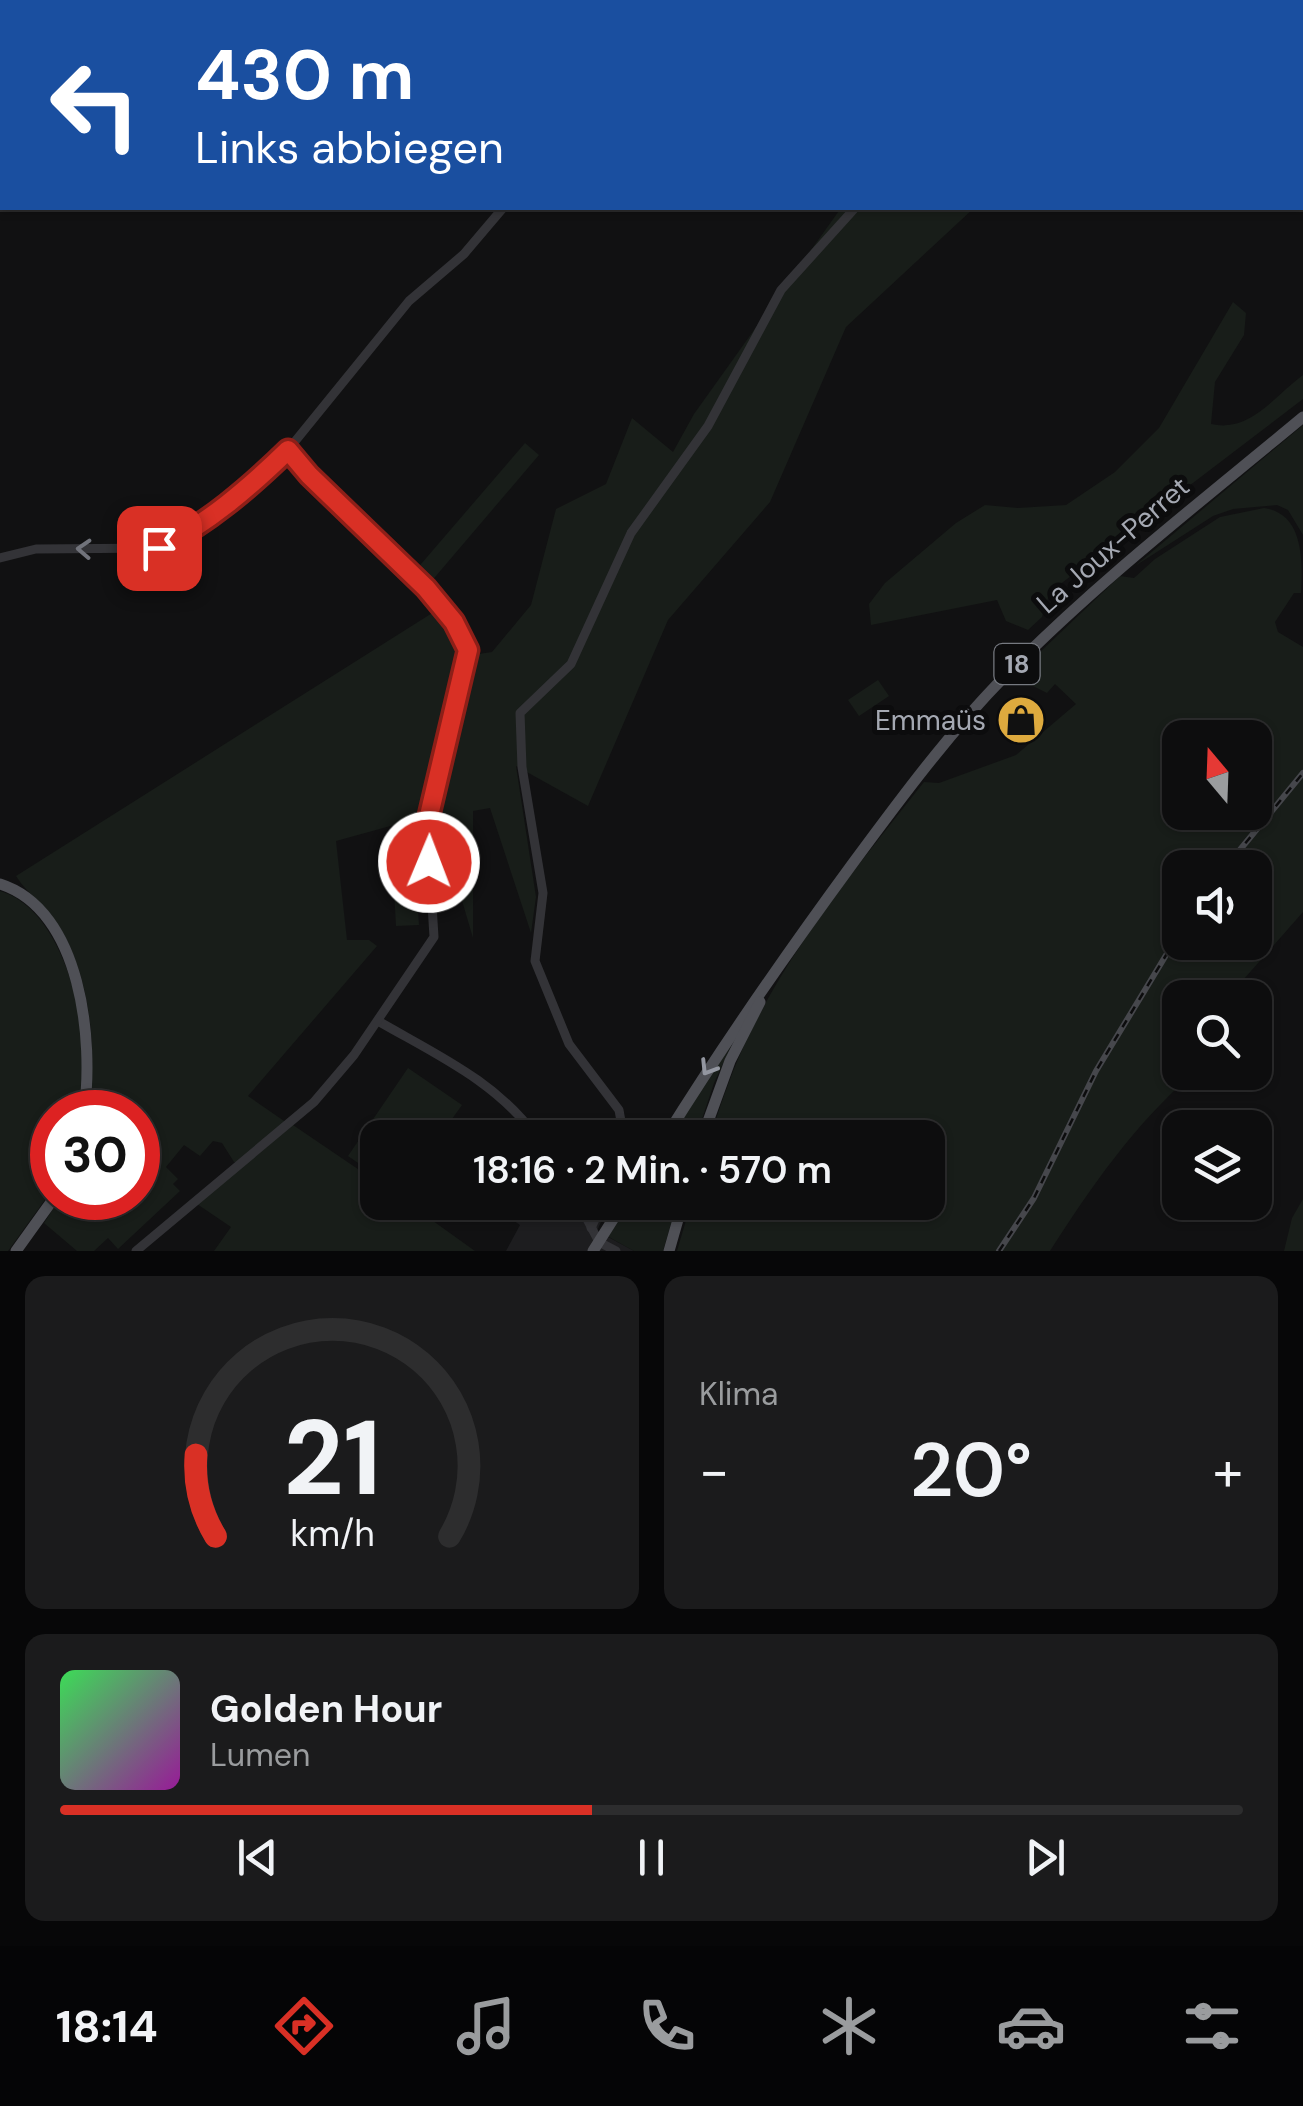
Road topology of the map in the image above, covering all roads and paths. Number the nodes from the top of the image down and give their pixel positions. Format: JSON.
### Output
{"nodes":[{"id":1,"x":500,"y":210,"type":"edge"},
{"id":2,"x":852,"y":210,"type":"edge"},
{"id":3,"x":1303,"y":418,"type":"edge"},
{"id":4,"x":288,"y":450,"type":"junction"},
{"id":5,"x":0,"y":558,"type":"edge"},
{"id":6,"x":0,"y":884,"type":"edge"},
{"id":7,"x":784,"y":959,"type":"junction"},
{"id":8,"x":378,"y":1021,"type":"junction"},
{"id":9,"x":88,"y":1090,"type":"edge"},
{"id":10,"x":523,"y":1120,"type":"edge"},
{"id":11,"x":621,"y":1120,"type":"edge"},
{"id":12,"x":676,"y":1120,"type":"edge"},
{"id":13,"x":709,"y":1120,"type":"edge"},
{"id":14,"x":38,"y":1220,"type":"edge"},
{"id":15,"x":588,"y":1220,"type":"edge"},
{"id":16,"x":595,"y":1220,"type":"edge"},
{"id":17,"x":613,"y":1220,"type":"edge"},
{"id":18,"x":678,"y":1220,"type":"edge"},
{"id":19,"x":592,"y":1228,"type":"junction"},
{"id":20,"x":596,"y":1246,"type":"edge"},
{"id":21,"x":16,"y":1251,"type":"edge"},
{"id":22,"x":136,"y":1251,"type":"edge"},
{"id":23,"x":616,"y":1251,"type":"edge"},
{"id":24,"x":670,"y":1251,"type":"edge"}],
"edges":[{"from":1,"to":4,"type":"street"},
{"from":2,"to":11,"type":"street"},
{"from":3,"to":7,"type":"main road","name":"La Joux-Perret","number":"18"},
{"from":4,"to":5,"type":"street","one_way":true},
{"from":4,"to":8,"type":"street"},
{"from":6,"to":9,"type":"main road"},
{"from":7,"to":12,"type":"main road","name":"La Joux-Perret","number":"18","one_way":true},
{"from":7,"to":13,"type":"main road","name":"La Joux-Perret","number":"18"},
{"from":8,"to":10,"type":"street"},
{"from":8,"to":22,"type":"street"},
{"from":14,"to":21,"type":"main road"},
{"from":15,"to":19,"type":"street"},
{"from":16,"to":19,"type":"street"},
{"from":17,"to":20,"type":"main road"},
{"from":18,"to":24,"type":"main road"},
{"from":19,"to":20,"type":"street"},
{"from":20,"to":23,"type":"street"}]}
